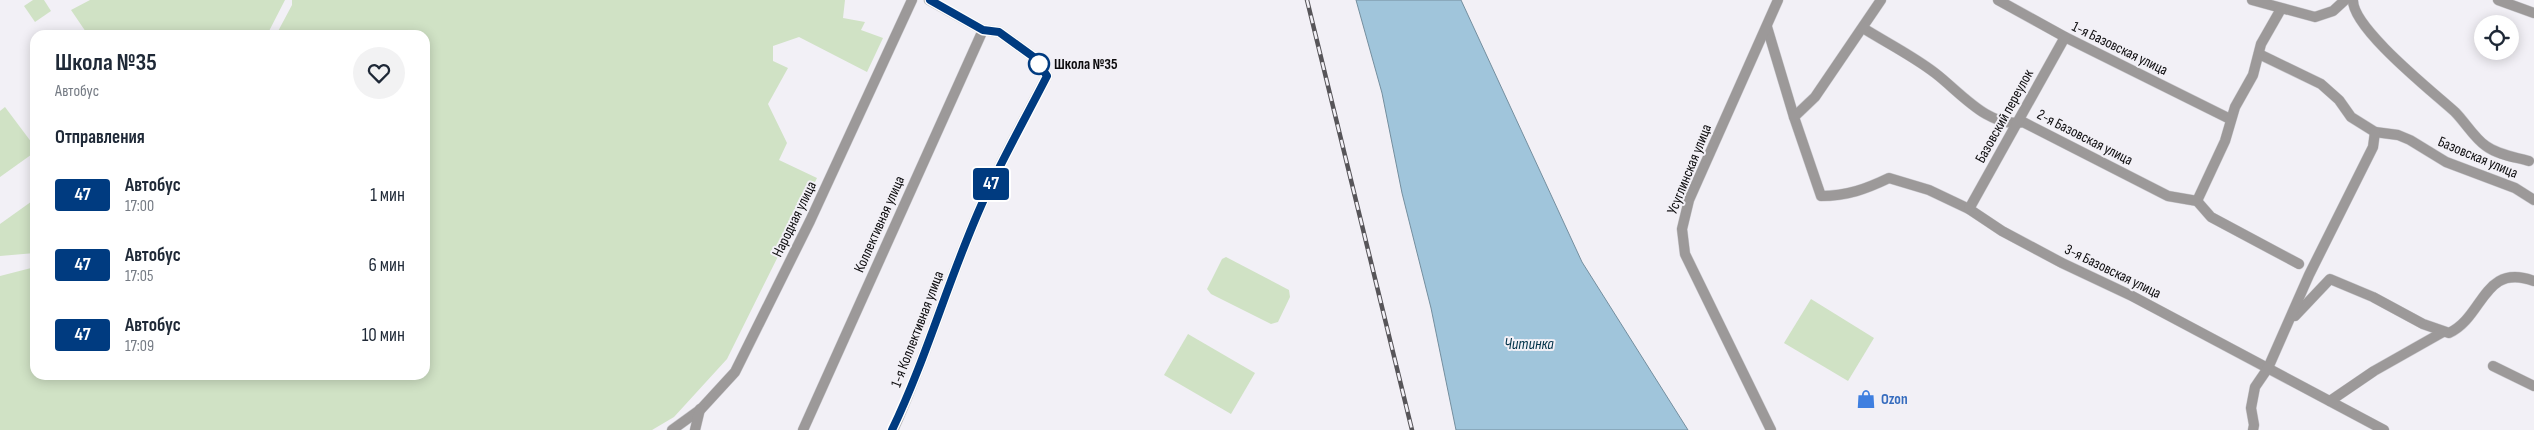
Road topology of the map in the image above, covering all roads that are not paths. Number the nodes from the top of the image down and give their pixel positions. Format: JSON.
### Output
{"nodes":[{"id":1,"x":912,"y":0,"type":"edge"},
{"id":2,"x":930,"y":0,"type":"edge"},
{"id":3,"x":1778,"y":0,"type":"edge"},
{"id":4,"x":1882,"y":0,"type":"edge"},
{"id":5,"x":1998,"y":0,"type":"edge"},
{"id":6,"x":2252,"y":0,"type":"edge"},
{"id":7,"x":2345,"y":0,"type":"edge"},
{"id":8,"x":2353,"y":0,"type":"edge"},
{"id":9,"x":2498,"y":0,"type":"edge"},
{"id":10,"x":2283,"y":8,"type":"junction"},
{"id":11,"x":2534,"y":12,"type":"edge"},
{"id":12,"x":1767,"y":27,"type":"junction"},
{"id":13,"x":1863,"y":28,"type":"junction"},
{"id":14,"x":983,"y":30,"type":"junction"},
{"id":15,"x":2065,"y":37,"type":"junction"},
{"id":16,"x":2259,"y":54,"type":"junction"},
{"id":17,"x":1794,"y":117,"type":"junction"},
{"id":18,"x":2230,"y":119,"type":"junction"},
{"id":19,"x":2017,"y":124,"type":"junction"},
{"id":20,"x":2375,"y":132,"type":"junction"},
{"id":21,"x":2529,"y":161,"type":"dead end"},
{"id":22,"x":2197,"y":200,"type":"junction"},
{"id":23,"x":2534,"y":200,"type":"edge"},
{"id":24,"x":1969,"y":209,"type":"junction"},
{"id":25,"x":2299,"y":264,"type":"dead end"},
{"id":26,"x":2534,"y":281,"type":"edge"},
{"id":27,"x":2290,"y":320,"type":"junction"},
{"id":28,"x":2443,"y":332,"type":"junction"},
{"id":29,"x":2493,"y":366,"type":"dead end"},
{"id":30,"x":2268,"y":368,"type":"junction"},
{"id":31,"x":2534,"y":386,"type":"edge"},
{"id":32,"x":2330,"y":401,"type":"junction"},
{"id":33,"x":700,"y":409,"type":"junction"},
{"id":34,"x":672,"y":430,"type":"edge"},
{"id":35,"x":695,"y":430,"type":"edge"},
{"id":36,"x":803,"y":430,"type":"edge"},
{"id":37,"x":892,"y":430,"type":"edge"},
{"id":38,"x":1771,"y":430,"type":"edge"},
{"id":39,"x":2253,"y":430,"type":"edge"},
{"id":40,"x":2384,"y":430,"type":"edge"}],
"edges":[{"from":1,"to":33,"type":"street","name":"Народная улица"},
{"from":2,"to":14,"type":"street"},
{"from":3,"to":12,"type":"street","name":"Усуглинская улица"},
{"from":4,"to":13,"type":"street"},
{"from":5,"to":15,"type":"street","name":"1-я Базовская улица"},
{"from":6,"to":10,"type":"street"},
{"from":7,"to":10,"type":"street"},
{"from":8,"to":21,"type":"street"},
{"from":9,"to":11,"type":"street"},
{"from":10,"to":16,"type":"street"},
{"from":12,"to":17,"type":"street"},
{"from":12,"to":38,"type":"street","name":"Усуглинская улица"},
{"from":13,"to":17,"type":"street"},
{"from":13,"to":19,"type":"street","name":"2-я Базовская улица"},
{"from":14,"to":36,"type":"street","name":"Коллективная улица"},
{"from":14,"to":37,"type":"street","name":"1-я Коллективная улица"},
{"from":15,"to":18,"type":"street","name":"1-я Базовская улица"},
{"from":15,"to":19,"type":"street","name":"Базовский переулок"},
{"from":16,"to":18,"type":"street"},
{"from":16,"to":20,"type":"street","name":"Базовская улица"},
{"from":17,"to":24,"type":"street","name":"3-я Базовская улица"},
{"from":18,"to":22,"type":"street"},
{"from":19,"to":22,"type":"street","name":"2-я Базовская улица"},
{"from":19,"to":24,"type":"street","name":"Базовский переулок"},
{"from":20,"to":23,"type":"street","name":"Базовская улица"},
{"from":20,"to":27,"type":"street"},
{"from":22,"to":25,"type":"street"},
{"from":24,"to":30,"type":"street","name":"3-я Базовская улица"},
{"from":26,"to":28,"type":"street"},
{"from":27,"to":28,"type":"street"},
{"from":27,"to":30,"type":"street"},
{"from":28,"to":32,"type":"street"},
{"from":29,"to":31,"type":"street"},
{"from":30,"to":32,"type":"street","name":"3-я Базовская улица"},
{"from":30,"to":39,"type":"street"},
{"from":32,"to":40,"type":"street","name":"3-я Базовская улица"},
{"from":33,"to":34,"type":"street","name":"Народная улица"},
{"from":33,"to":35,"type":"street"}]}
